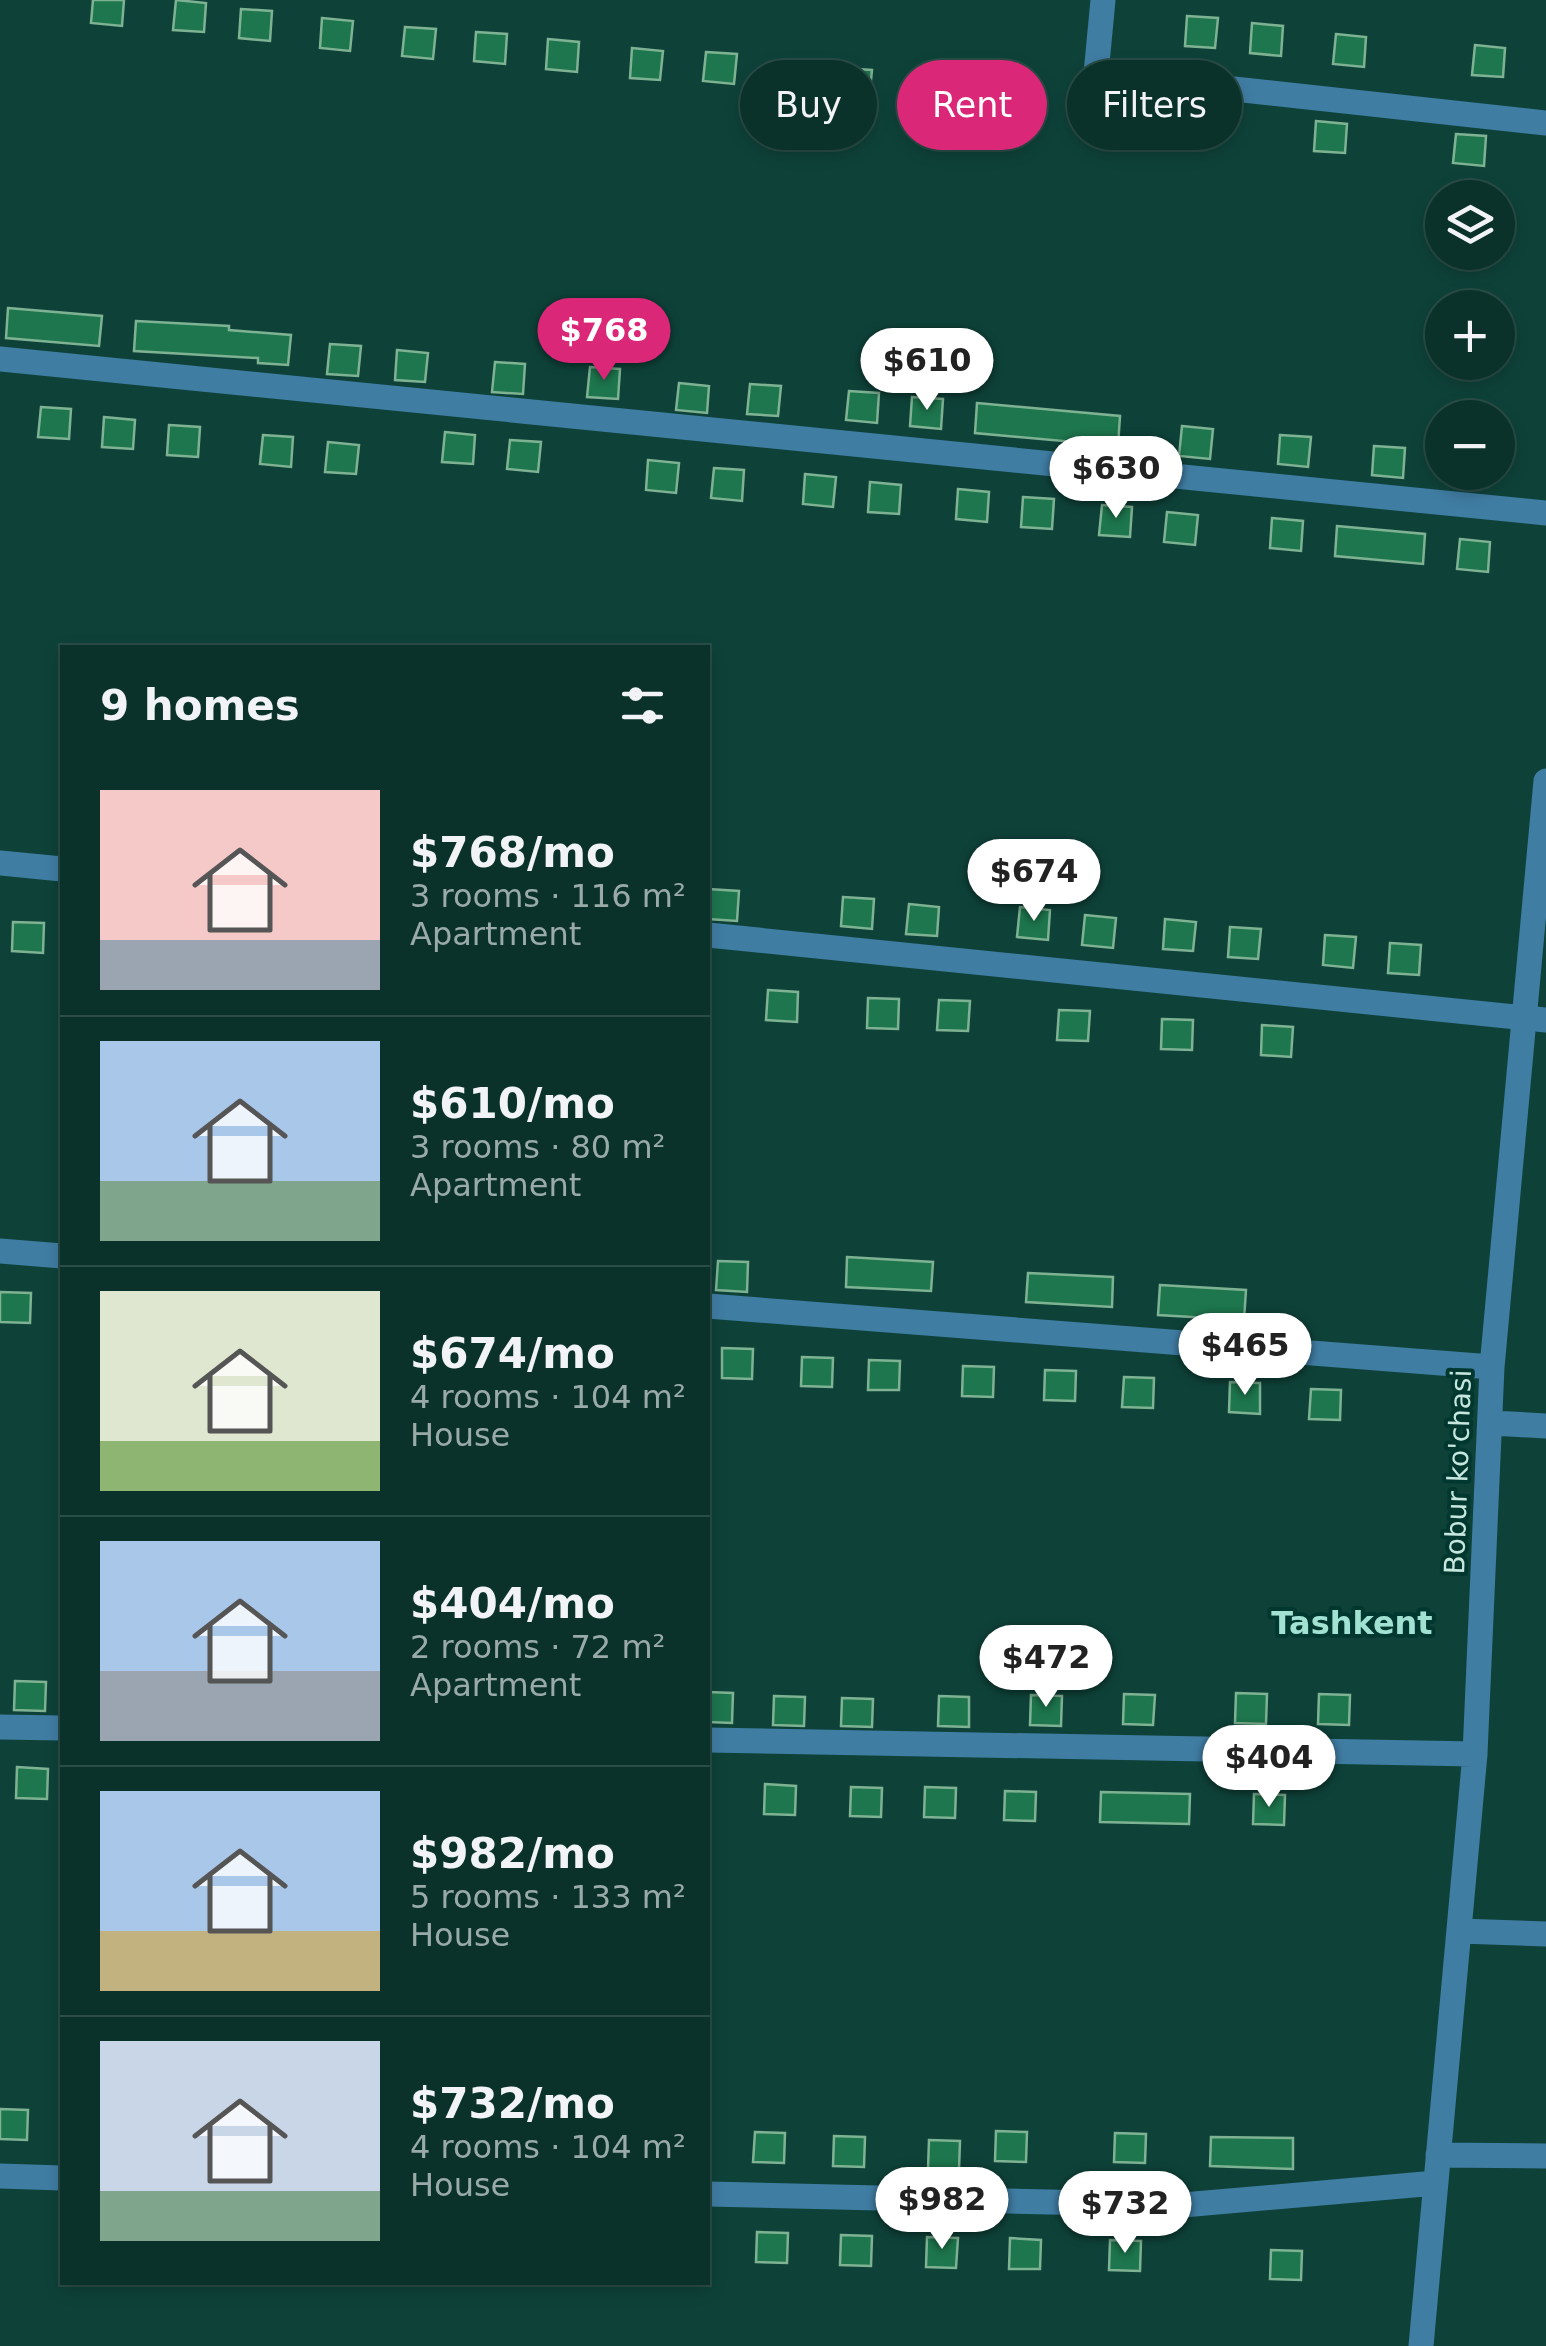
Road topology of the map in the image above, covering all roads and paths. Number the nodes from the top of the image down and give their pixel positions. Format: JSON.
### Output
{"nodes":[{"id":1,"x":1103,"y":0,"type":"edge"},
{"id":2,"x":1546,"y":123,"type":"edge"},
{"id":3,"x":0,"y":360,"type":"edge"},
{"id":4,"x":1546,"y":513,"type":"edge"},
{"id":5,"x":1546,"y":781,"type":"edge"},
{"id":6,"x":0,"y":862,"type":"edge"},
{"id":7,"x":60,"y":869,"type":"edge"},
{"id":8,"x":710,"y":935,"type":"edge"},
{"id":9,"x":1535,"y":1019,"type":"edge"},
{"id":10,"x":0,"y":1251,"type":"edge"},
{"id":11,"x":60,"y":1256,"type":"edge"},
{"id":12,"x":710,"y":1306,"type":"edge"},
{"id":13,"x":1492,"y":1367,"type":"junction"},
{"id":14,"x":1492,"y":1423,"type":"junction"},
{"id":15,"x":1546,"y":1426,"type":"edge"},
{"id":16,"x":0,"y":1727,"type":"edge"},
{"id":17,"x":60,"y":1728,"type":"edge"},
{"id":18,"x":710,"y":1740,"type":"edge"},
{"id":19,"x":1474,"y":1754,"type":"junction"},
{"id":20,"x":1458,"y":1931,"type":"junction"},
{"id":21,"x":1546,"y":1934,"type":"edge"},
{"id":22,"x":1438,"y":2156,"type":"junction"},
{"id":23,"x":1546,"y":2156,"type":"edge"},
{"id":24,"x":0,"y":2176,"type":"edge"},
{"id":25,"x":60,"y":2178,"type":"edge"},
{"id":26,"x":1436,"y":2184,"type":"junction"},
{"id":27,"x":710,"y":2194,"type":"edge"},
{"id":28,"x":1421,"y":2346,"type":"edge"}],
"edges":[{"from":1,"to":2,"type":"street"},
{"from":3,"to":4,"type":"street"},
{"from":5,"to":9,"type":"street","name":"Bobur ko'chasi"},
{"from":6,"to":7,"type":"street"},
{"from":8,"to":9,"type":"street"},
{"from":9,"to":13,"type":"street","name":"Bobur ko'chasi"},
{"from":10,"to":11,"type":"street"},
{"from":12,"to":13,"type":"street"},
{"from":13,"to":14,"type":"street","name":"Bobur ko'chasi"},
{"from":14,"to":15,"type":"street"},
{"from":14,"to":19,"type":"street","name":"Bobur ko'chasi"},
{"from":16,"to":17,"type":"street"},
{"from":18,"to":19,"type":"street"},
{"from":19,"to":20,"type":"street","name":"Bobur ko'chasi"},
{"from":20,"to":21,"type":"street"},
{"from":20,"to":22,"type":"street","name":"Bobur ko'chasi"},
{"from":22,"to":23,"type":"street"},
{"from":22,"to":26,"type":"street","name":"Bobur ko'chasi"},
{"from":24,"to":25,"type":"street"},
{"from":26,"to":27,"type":"street"},
{"from":26,"to":28,"type":"street","name":"Bobur ko'chasi"}]}
